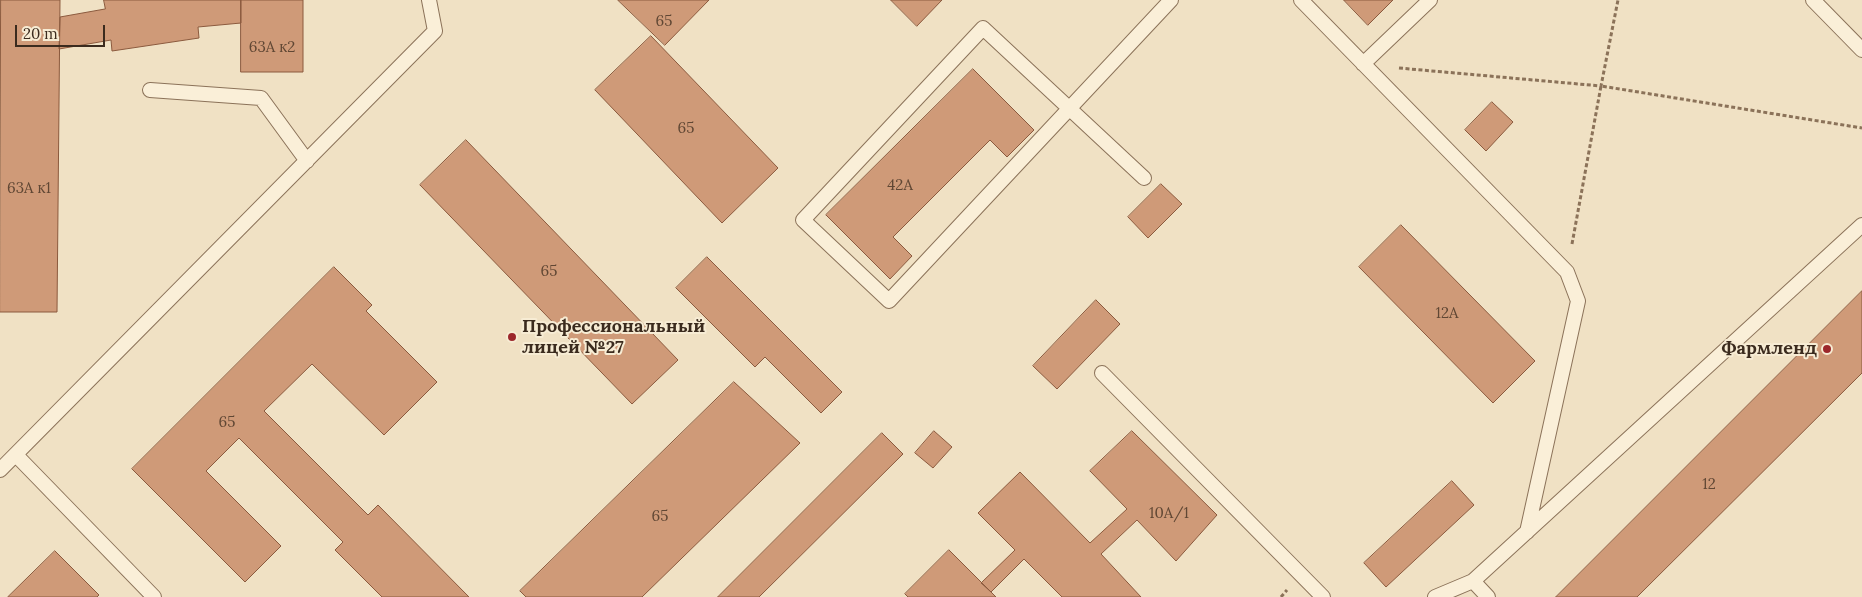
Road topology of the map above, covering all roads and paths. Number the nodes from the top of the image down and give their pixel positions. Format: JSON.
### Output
{"nodes":[{"id":1,"x":429,"y":0,"type":"edge"},
{"id":2,"x":1171,"y":0,"type":"edge"},
{"id":3,"x":1301,"y":0,"type":"edge"},
{"id":4,"x":1430,"y":0,"type":"edge"},
{"id":5,"x":1618,"y":0,"type":"edge"},
{"id":6,"x":1813,"y":0,"type":"edge"},
{"id":7,"x":1862,"y":50,"type":"edge"},
{"id":8,"x":1363,"y":64,"type":"junction"},
{"id":9,"x":1602,"y":86,"type":"junction"},
{"id":10,"x":150,"y":90,"type":"dead end"},
{"id":11,"x":1070,"y":109,"type":"junction"},
{"id":12,"x":1862,"y":128,"type":"edge"},
{"id":13,"x":307,"y":161,"type":"junction"},
{"id":14,"x":1144,"y":178,"type":"dead end"},
{"id":15,"x":1862,"y":225,"type":"edge"},
{"id":16,"x":1567,"y":272,"type":"junction"},
{"id":17,"x":1102,"y":373,"type":"dead end"},
{"id":18,"x":16,"y":455,"type":"junction"},
{"id":19,"x":0,"y":470,"type":"edge"},
{"id":20,"x":1526,"y":532,"type":"junction"},
{"id":21,"x":1473,"y":581,"type":"junction"},
{"id":22,"x":154,"y":597,"type":"edge"},
{"id":23,"x":1323,"y":597,"type":"edge"},
{"id":24,"x":1436,"y":597,"type":"edge"},
{"id":25,"x":1488,"y":597,"type":"edge"}],
"edges":[{"from":1,"to":13,"type":"lane"},
{"from":2,"to":11,"type":"lane"},
{"from":3,"to":8,"type":"lane"},
{"from":4,"to":8,"type":"lane"},
{"from":5,"to":9,"type":"path"},
{"from":6,"to":7,"type":"lane"},
{"from":8,"to":9,"type":"path"},
{"from":8,"to":16,"type":"lane"},
{"from":9,"to":12,"type":"path"},
{"from":9,"to":16,"type":"path"},
{"from":10,"to":13,"type":"lane"},
{"from":11,"to":11,"type":"lane"},
{"from":11,"to":14,"type":"lane"},
{"from":13,"to":18,"type":"lane"},
{"from":15,"to":20,"type":"lane"},
{"from":16,"to":20,"type":"lane"},
{"from":17,"to":23,"type":"lane"},
{"from":18,"to":19,"type":"lane"},
{"from":18,"to":22,"type":"lane"},
{"from":20,"to":21,"type":"lane"},
{"from":21,"to":24,"type":"lane"},
{"from":21,"to":25,"type":"lane"}]}
